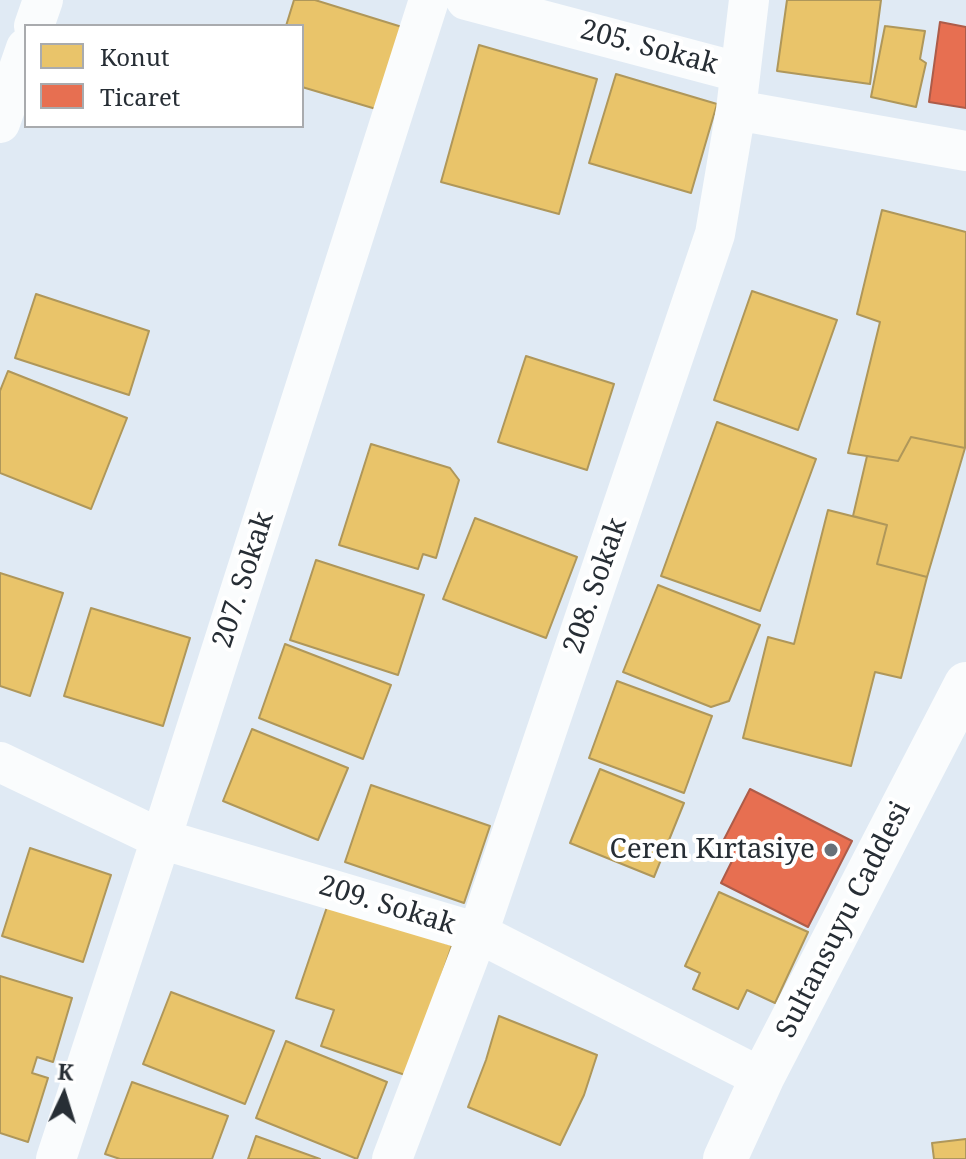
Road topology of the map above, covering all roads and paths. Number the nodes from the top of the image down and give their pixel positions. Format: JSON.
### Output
{"nodes":[{"id":1,"x":43,"y":0,"type":"edge"},
{"id":2,"x":429,"y":0,"type":"edge"},
{"id":3,"x":466,"y":0,"type":"edge"},
{"id":4,"x":749,"y":0,"type":"edge"},
{"id":5,"x":35,"y":24,"type":"edge"},
{"id":6,"x":24,"y":54,"type":"edge"},
{"id":7,"x":737,"y":91,"type":"junction"},
{"id":8,"x":0,"y":123,"type":"edge"},
{"id":9,"x":966,"y":151,"type":"edge"},
{"id":10,"x":966,"y":684,"type":"edge"},
{"id":11,"x":0,"y":762,"type":"edge"},
{"id":12,"x":161,"y":839,"type":"junction"},
{"id":13,"x":478,"y":933,"type":"junction"},
{"id":14,"x":762,"y":1078,"type":"junction"},
{"id":15,"x":56,"y":1159,"type":"edge"},
{"id":16,"x":392,"y":1159,"type":"edge"},
{"id":17,"x":725,"y":1159,"type":"edge"}],
"edges":[{"from":1,"to":5,"type":"street"},
{"from":2,"to":12,"type":"street","name":"207. Sokak"},
{"from":3,"to":7,"type":"street","name":"205. Sokak"},
{"from":4,"to":7,"type":"street","name":"208. Sokak"},
{"from":6,"to":8,"type":"street"},
{"from":7,"to":9,"type":"street","name":"205. Sokak"},
{"from":7,"to":13,"type":"street","name":"208. Sokak"},
{"from":10,"to":14,"type":"street","name":"Sultansuyu Caddesi"},
{"from":11,"to":12,"type":"street","name":"209. Sokak"},
{"from":12,"to":13,"type":"street","name":"209. Sokak"},
{"from":12,"to":15,"type":"street","name":"207. Sokak"},
{"from":13,"to":14,"type":"street","name":"209. Sokak"},
{"from":13,"to":16,"type":"street","name":"208. Sokak"},
{"from":14,"to":17,"type":"street","name":"Sultansuyu Caddesi"}]}
